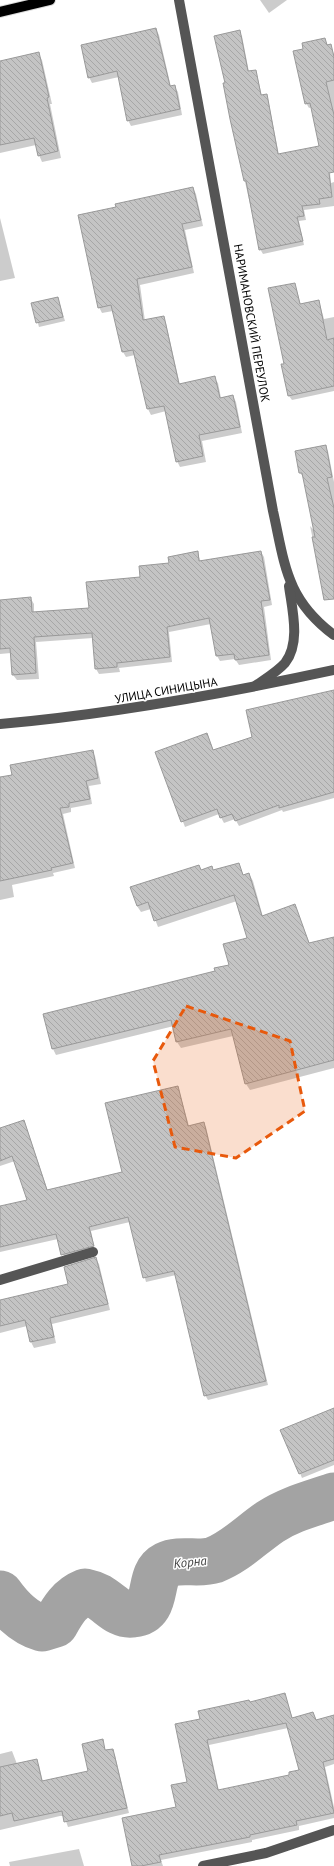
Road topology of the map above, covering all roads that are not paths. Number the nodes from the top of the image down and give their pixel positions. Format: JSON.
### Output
{"nodes":[{"id":1,"x":50,"y":0,"type":"edge"},
{"id":2,"x":179,"y":0,"type":"edge"},
{"id":3,"x":0,"y":12,"type":"edge"},
{"id":4,"x":288,"y":577,"type":"junction"},
{"id":5,"x":334,"y":635,"type":"edge"},
{"id":6,"x":334,"y":670,"type":"edge"},
{"id":7,"x":252,"y":688,"type":"junction"},
{"id":8,"x":0,"y":724,"type":"edge"},
{"id":9,"x":93,"y":1252,"type":"dead end"},
{"id":10,"x":0,"y":1280,"type":"edge"},
{"id":11,"x":334,"y":1830,"type":"edge"},
{"id":12,"x":203,"y":1866,"type":"edge"}],
"edges":[{"from":1,"to":3,"type":"main road"},
{"from":2,"to":4,"type":"street","name":"НАРИМАНОВСКИЙ ПЕРЕУЛОК"},
{"from":4,"to":5,"type":"street","name":"НАРИМАНОВСКИЙ ПЕРЕУЛОК"},
{"from":4,"to":7,"type":"street"},
{"from":6,"to":7,"type":"street","name":"УЛИЦА СИНИЦЫНА"},
{"from":7,"to":8,"type":"street","name":"УЛИЦА СИНИЦЫНА"},
{"from":9,"to":10,"type":"street"},
{"from":11,"to":12,"type":"street"}]}
